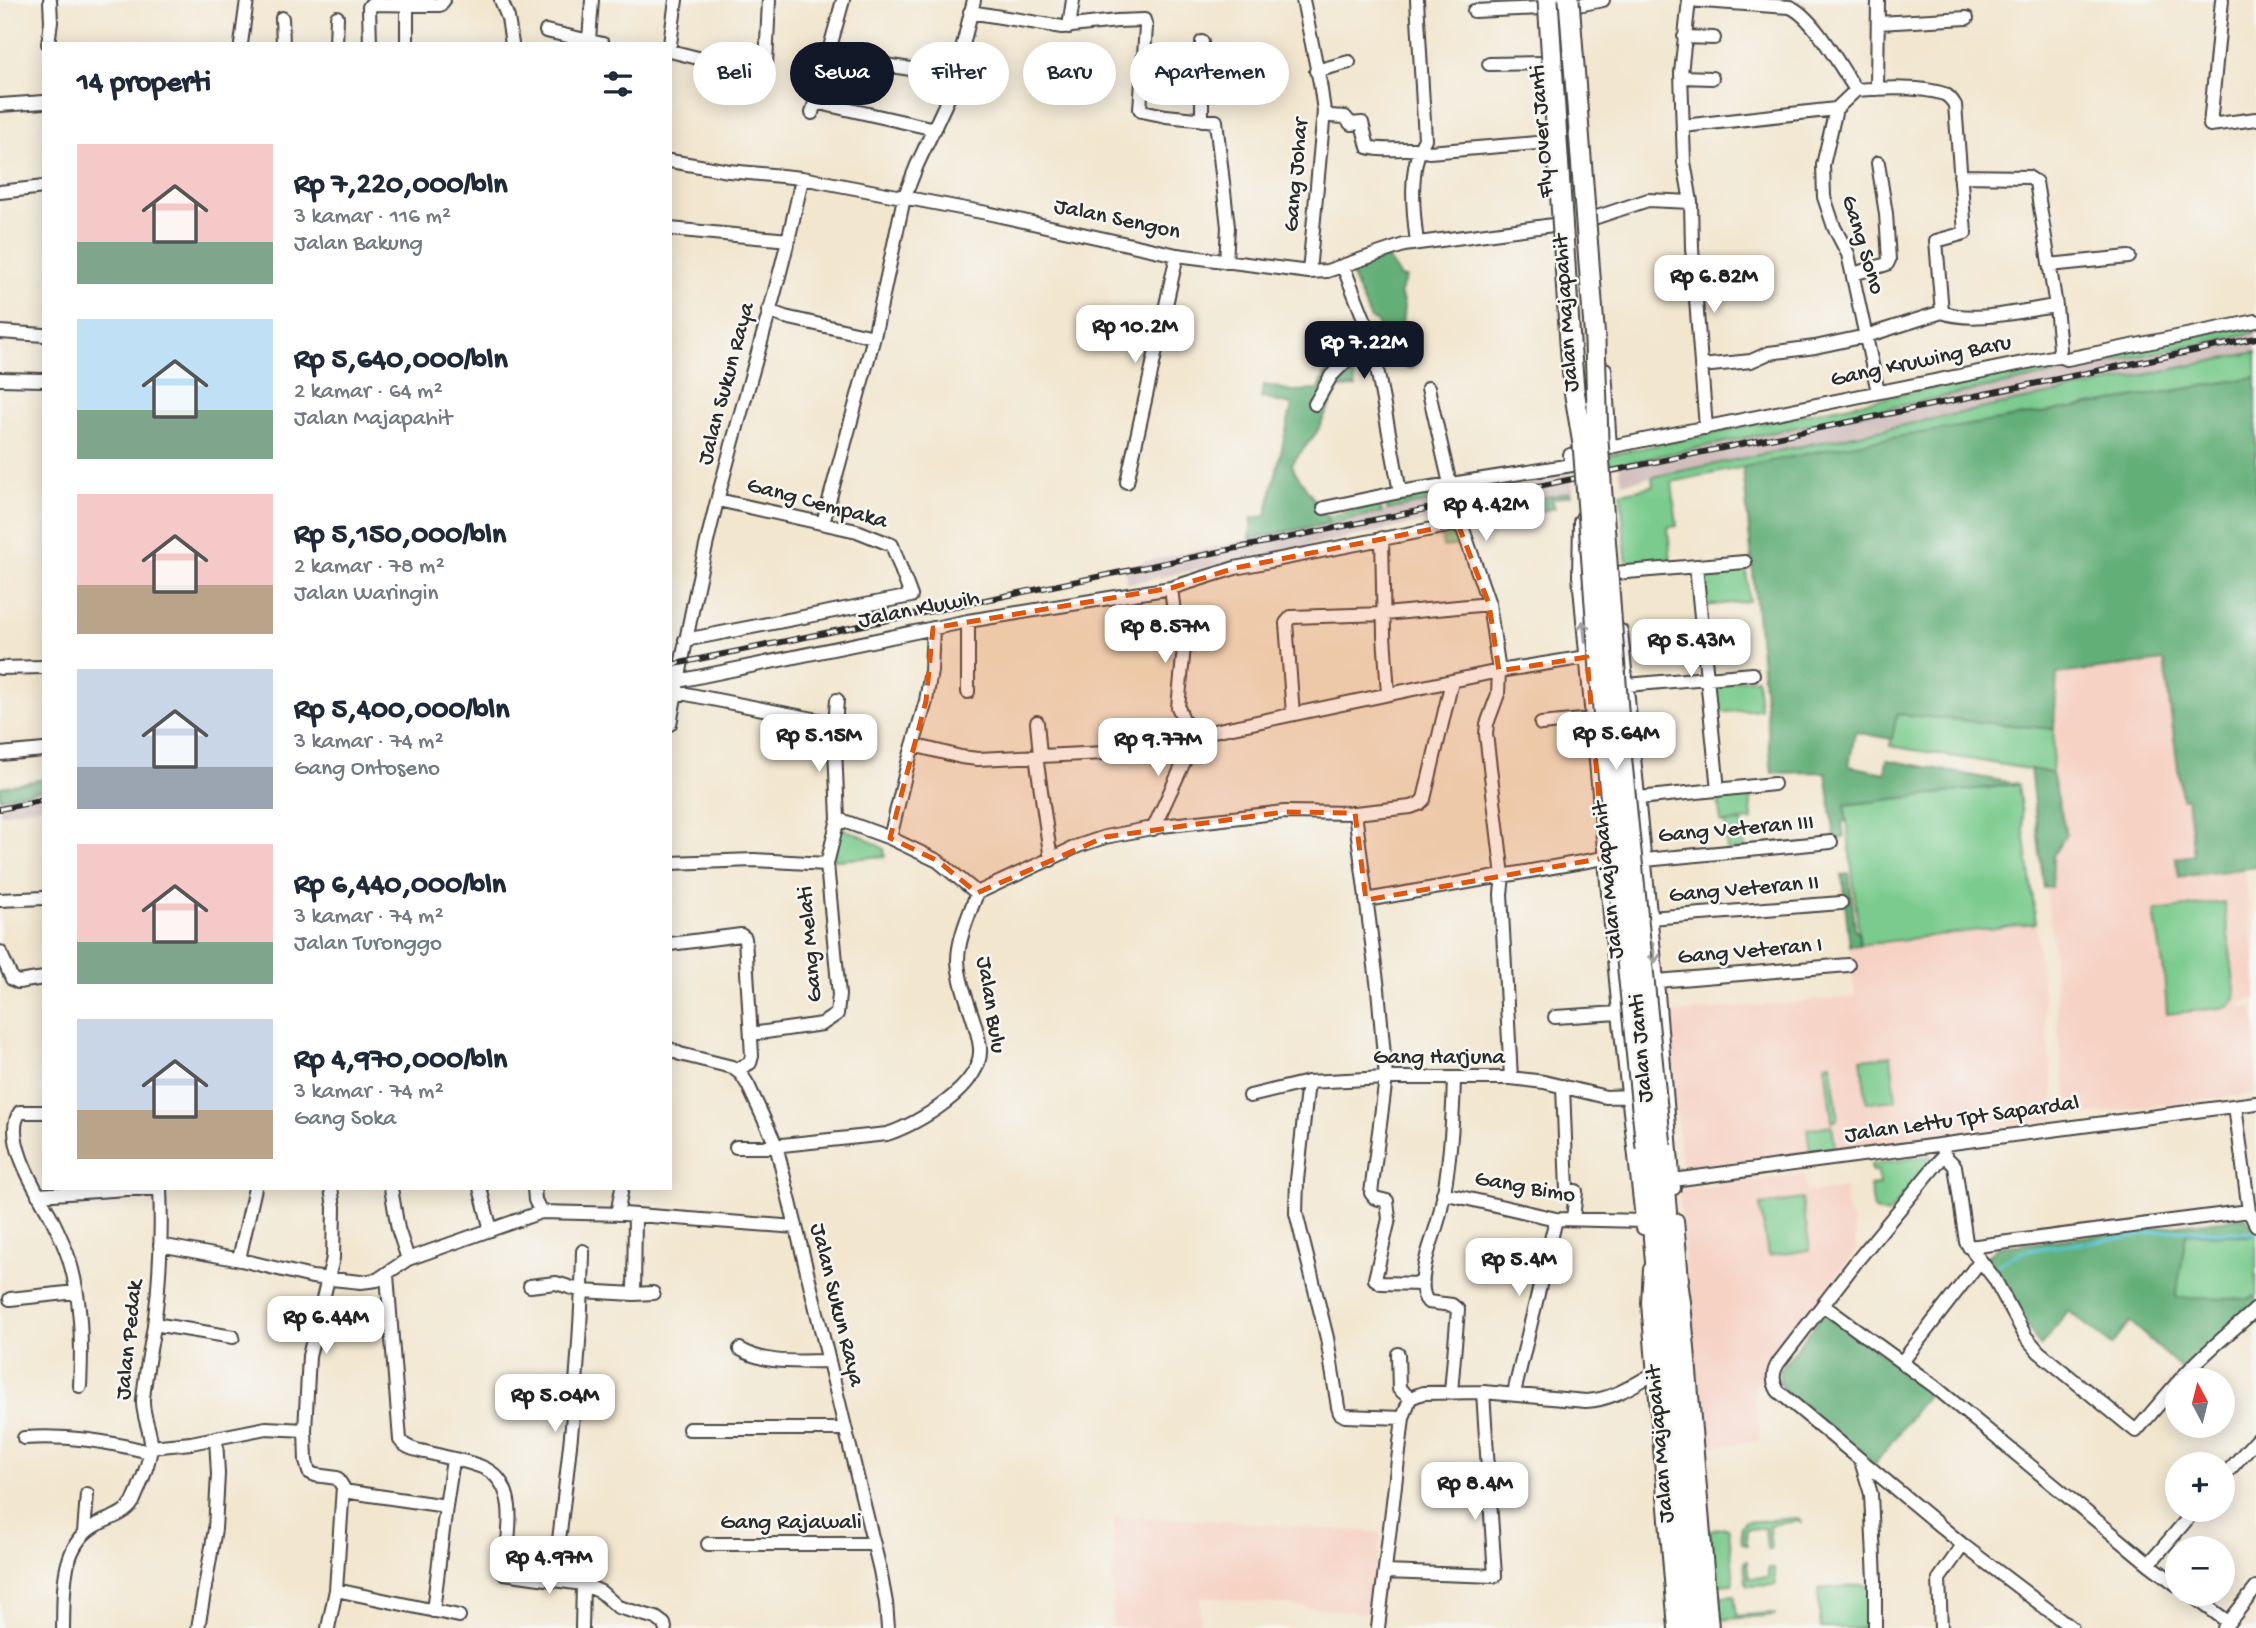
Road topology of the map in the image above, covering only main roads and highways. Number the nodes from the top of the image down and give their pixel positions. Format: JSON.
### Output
{"nodes":[{"id":1,"x":1548,"y":2,"type":"edge"},
{"id":2,"x":1575,"y":2,"type":"edge"},
{"id":3,"x":1582,"y":342,"type":"joint"},
{"id":4,"x":1588,"y":450,"type":"junction"},
{"id":5,"x":1653,"y":1147,"type":"junction"},
{"id":6,"x":1662,"y":1245,"type":"junction"},
{"id":7,"x":1686,"y":1628,"type":"edge"},
{"id":8,"x":1701,"y":1628,"type":"edge"}],
"edges":[{"from":1,"to":3,"type":"highway","name":"Fly Over Janti"},
{"from":1,"to":4,"type":"highway","name":"Jalan Majapahit","bridge":true},
{"from":2,"to":5,"type":"highway","name":"Jalan Majapahit","bridge":true},
{"from":3,"to":4,"type":"highway","name":"Jalan Majapahit","bridge":true},
{"from":4,"to":5,"type":"highway","name":"Jalan Majapahit","bridge":true},
{"from":5,"to":6,"type":"highway","name":"Jalan Majapahit"},
{"from":6,"to":7,"type":"highway","name":"Jalan Majapahit"},
{"from":6,"to":8,"type":"highway","name":"Jalan Majapahit"}]}
